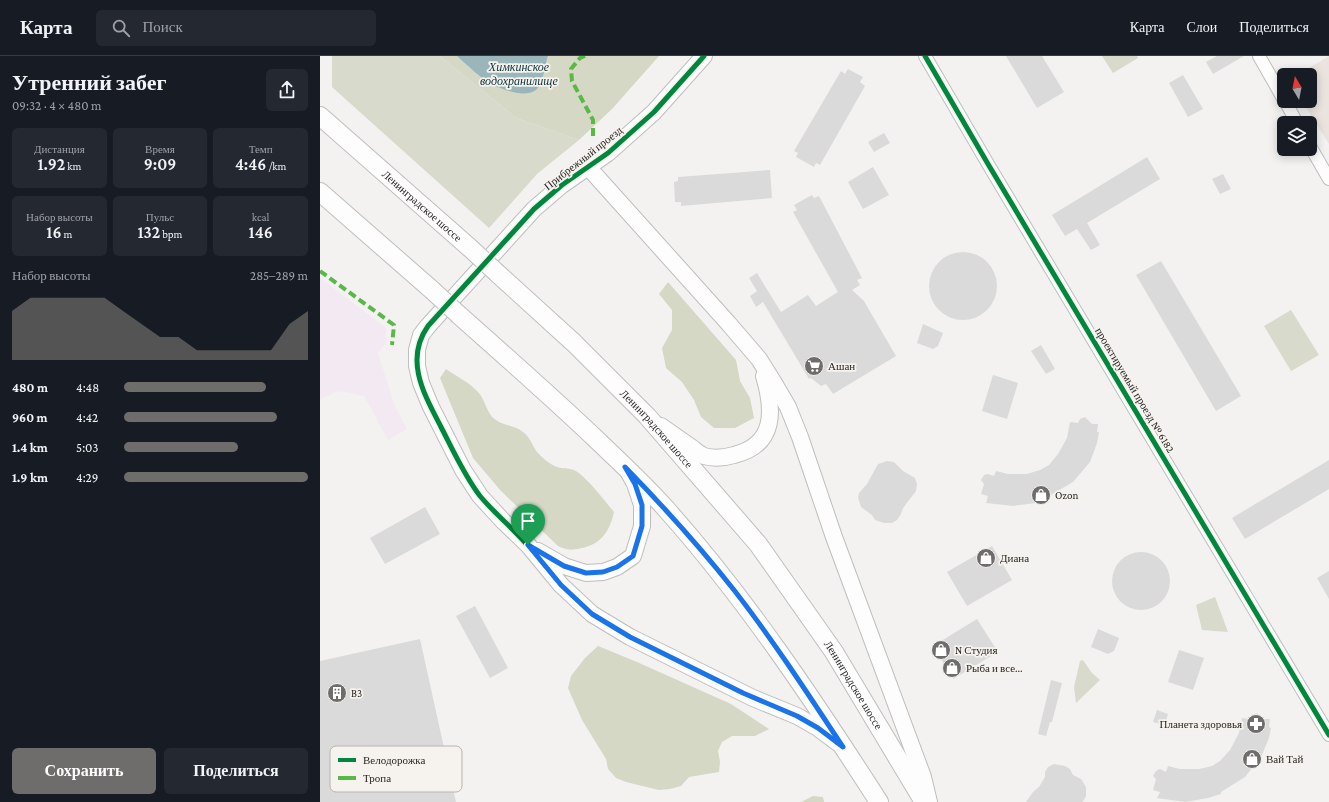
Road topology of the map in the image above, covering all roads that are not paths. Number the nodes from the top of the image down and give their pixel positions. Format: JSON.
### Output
{"nodes":[{"id":1,"x":704,"y":56,"type":"edge"},
{"id":2,"x":925,"y":56,"type":"edge"},
{"id":3,"x":1259,"y":56,"type":"edge"},
{"id":4,"x":1277,"y":88,"type":"edge"},
{"id":5,"x":320,"y":116,"type":"edge"},
{"id":6,"x":1316,"y":156,"type":"edge"},
{"id":7,"x":588,"y":168,"type":"junction"},
{"id":8,"x":1329,"y":179,"type":"edge"},
{"id":9,"x":320,"y":192,"type":"edge"},
{"id":10,"x":759,"y":359,"type":"junction"},
{"id":11,"x":647,"y":416,"type":"junction"},
{"id":12,"x":625,"y":467,"type":"junction"},
{"id":13,"x":528,"y":545,"type":"junction"},
{"id":14,"x":1329,"y":735,"type":"edge"},
{"id":15,"x":843,"y":747,"type":"junction"},
{"id":16,"x":879,"y":802,"type":"edge"},
{"id":17,"x":924,"y":802,"type":"edge"},
{"id":18,"x":929,"y":802,"type":"edge"}],
"edges":[{"from":1,"to":7,"type":"street","name":"Прибрежный проезд"},
{"from":2,"to":14,"type":"street","name":"проектируемый проезд № 6182"},
{"from":3,"to":4,"type":"street"},
{"from":5,"to":11,"type":"main road","name":"Ленинградское шоссе","bridge":true},
{"from":6,"to":8,"type":"street"},
{"from":7,"to":10,"type":"street"},
{"from":7,"to":13,"type":"street","name":"Прибрежный проезд"},
{"from":9,"to":12,"type":"main road","bridge":true},
{"from":10,"to":11,"type":"street"},
{"from":10,"to":18,"type":"street"},
{"from":11,"to":17,"type":"main road","name":"Ленинградское шоссе"},
{"from":12,"to":13,"type":"street"},
{"from":12,"to":15,"type":"main road"},
{"from":13,"to":15,"type":"street"},
{"from":15,"to":16,"type":"main road"}]}
